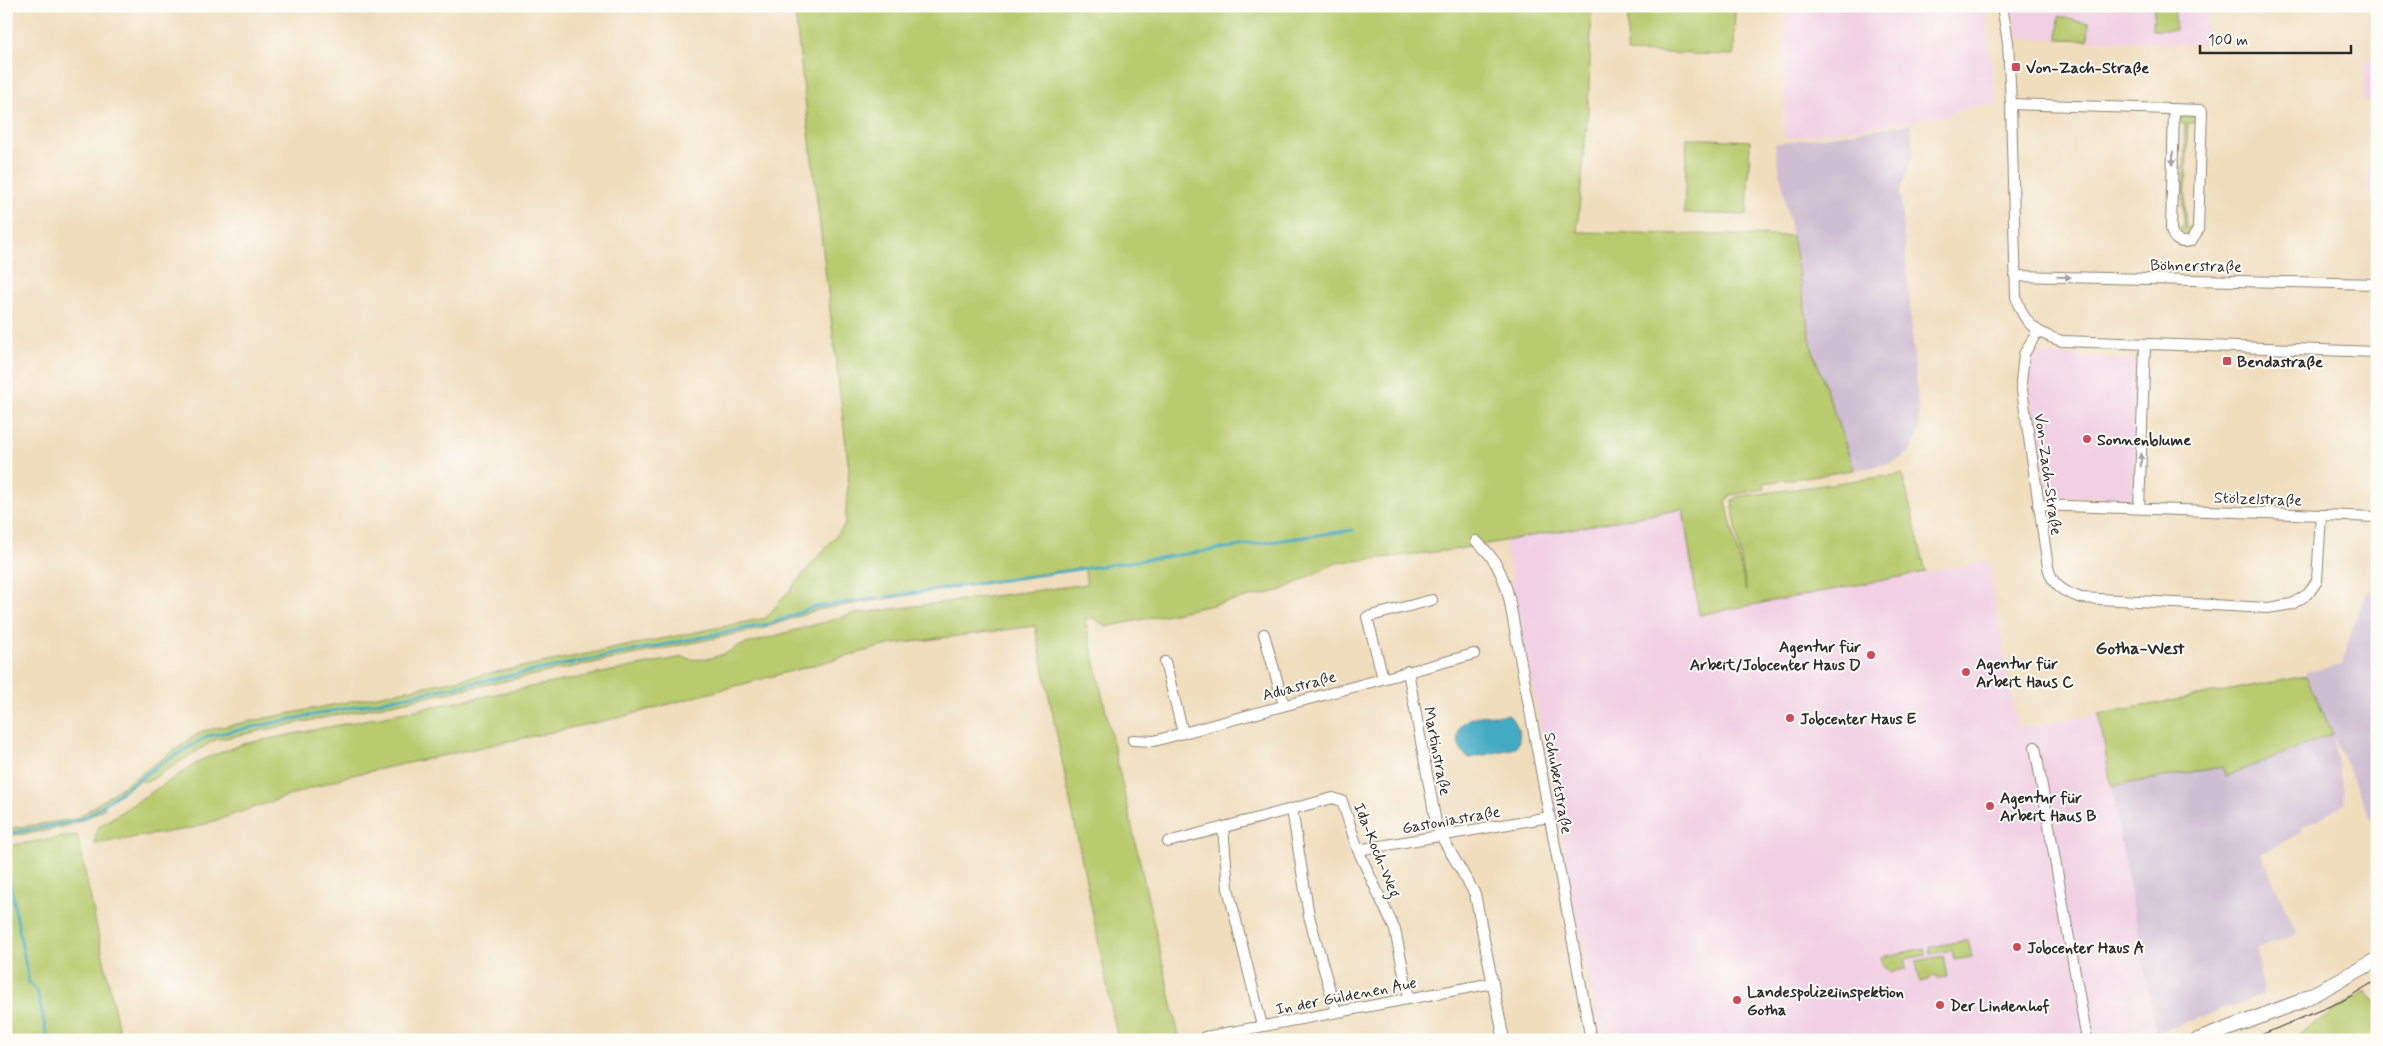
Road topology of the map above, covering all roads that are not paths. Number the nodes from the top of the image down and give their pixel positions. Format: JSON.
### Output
{"nodes":[{"id":1,"x":2002,"y":6,"type":"edge"},
{"id":2,"x":2011,"y":104,"type":"junction"},
{"id":3,"x":2174,"y":109,"type":"junction"},
{"id":4,"x":2015,"y":276,"type":"junction"},
{"id":5,"x":2377,"y":284,"type":"edge"},
{"id":6,"x":2037,"y":332,"type":"junction"},
{"id":7,"x":2145,"y":345,"type":"junction"},
{"id":8,"x":2377,"y":352,"type":"edge"},
{"id":9,"x":2038,"y":505,"type":"junction"},
{"id":10,"x":2139,"y":508,"type":"junction"},
{"id":11,"x":2321,"y":515,"type":"junction"},
{"id":12,"x":2377,"y":517,"type":"edge"},
{"id":13,"x":1476,"y":541,"type":"dead end"},
{"id":14,"x":1432,"y":600,"type":"dead end"},
{"id":15,"x":1264,"y":634,"type":"dead end"},
{"id":16,"x":1474,"y":654,"type":"dead end"},
{"id":17,"x":1166,"y":662,"type":"dead end"},
{"id":18,"x":1408,"y":671,"type":"junction"},
{"id":19,"x":1383,"y":678,"type":"junction"},
{"id":20,"x":1284,"y":705,"type":"junction"},
{"id":21,"x":1183,"y":733,"type":"junction"},
{"id":22,"x":1133,"y":740,"type":"dead end"},
{"id":23,"x":2035,"y":747,"type":"dead end"},
{"id":24,"x":1292,"y":809,"type":"junction"},
{"id":25,"x":1550,"y":817,"type":"junction"},
{"id":26,"x":1223,"y":827,"type":"junction"},
{"id":27,"x":1441,"y":836,"type":"junction"},
{"id":28,"x":1168,"y":842,"type":"dead end"},
{"id":29,"x":1358,"y":850,"type":"junction"},
{"id":30,"x":2377,"y":960,"type":"edge"},
{"id":31,"x":1493,"y":982,"type":"junction"},
{"id":32,"x":1409,"y":998,"type":"junction"},
{"id":33,"x":1336,"y":1012,"type":"junction"},
{"id":34,"x":1262,"y":1026,"type":"junction"},
{"id":35,"x":1205,"y":1037,"type":"dead end"},
{"id":36,"x":1504,"y":1040,"type":"edge"},
{"id":37,"x":1591,"y":1040,"type":"edge"},
{"id":38,"x":2087,"y":1040,"type":"edge"},
{"id":39,"x":2198,"y":1040,"type":"edge"}],
"edges":[{"from":1,"to":2,"type":"street"},
{"from":2,"to":3,"type":"street"},
{"from":2,"to":4,"type":"street"},
{"from":3,"to":3,"type":"street","one_way":true},
{"from":4,"to":5,"type":"street","name":"Böhnerstraße","one_way":true},
{"from":4,"to":6,"type":"street"},
{"from":6,"to":7,"type":"street"},
{"from":6,"to":9,"type":"street","name":"Von-Zach-Straße"},
{"from":7,"to":8,"type":"street"},
{"from":10,"to":7,"type":"street","one_way":true},
{"from":9,"to":10,"type":"street","name":"Stölzelstraße"},
{"from":9,"to":11,"type":"street","name":"Von-Zach-Straße"},
{"from":10,"to":11,"type":"street","name":"Stölzelstraße"},
{"from":11,"to":12,"type":"street","name":"Stölzelstraße"},
{"from":13,"to":25,"type":"street","name":"Schubertstraße"},
{"from":14,"to":19,"type":"street"},
{"from":15,"to":20,"type":"street"},
{"from":16,"to":18,"type":"street","name":"Aduastraße"},
{"from":17,"to":21,"type":"street"},
{"from":18,"to":19,"type":"street","name":"Aduastraße"},
{"from":18,"to":27,"type":"street","name":"Martinstraße"},
{"from":19,"to":20,"type":"street","name":"Aduastraße"},
{"from":20,"to":21,"type":"street","name":"Aduastraße"},
{"from":21,"to":22,"type":"street","name":"Aduastraße"},
{"from":23,"to":38,"type":"street"},
{"from":24,"to":26,"type":"street","name":"Ida-Koch-Weg"},
{"from":24,"to":29,"type":"street","name":"Ida-Koch-Weg"},
{"from":24,"to":33,"type":"street"},
{"from":25,"to":27,"type":"street","name":"Gastoniastraße"},
{"from":25,"to":37,"type":"street","name":"Schubertstraße"},
{"from":26,"to":28,"type":"street","name":"Ida-Koch-Weg"},
{"from":26,"to":34,"type":"street"},
{"from":27,"to":29,"type":"street","name":"Gastoniastraße"},
{"from":27,"to":31,"type":"street","name":"Martinstraße"},
{"from":29,"to":32,"type":"street","name":"Ida-Koch-Weg"},
{"from":30,"to":39,"type":"main road"},
{"from":31,"to":32,"type":"street","name":"In der Güldenen Aue"},
{"from":31,"to":36,"type":"street","name":"Martinstraße"},
{"from":32,"to":33,"type":"street","name":"In der Güldenen Aue"},
{"from":33,"to":34,"type":"street","name":"In der Güldenen Aue"},
{"from":34,"to":35,"type":"street","name":"In der Güldenen Aue"}]}
